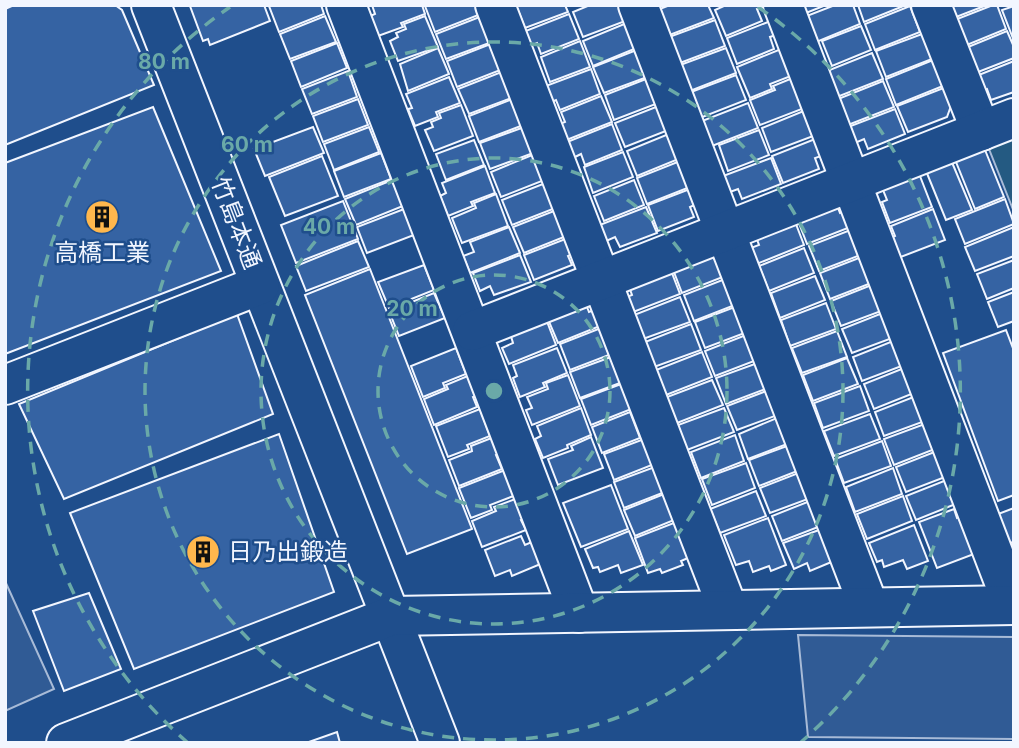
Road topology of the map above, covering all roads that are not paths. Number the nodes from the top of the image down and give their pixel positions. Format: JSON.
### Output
{"nodes":[{"id":1,"x":151,"y":5,"type":"edge"},
{"id":2,"x":346,"y":5,"type":"edge"},
{"id":3,"x":495,"y":5,"type":"edge"},
{"id":4,"x":638,"y":5,"type":"edge"},
{"id":5,"x":783,"y":5,"type":"edge"},
{"id":6,"x":930,"y":5,"type":"edge"},
{"id":7,"x":997,"y":125,"type":"edge"},
{"id":8,"x":852,"y":182,"type":"junction"},
{"id":9,"x":726,"y":231,"type":"junction"},
{"id":10,"x":603,"y":281,"type":"junction"},
{"id":11,"x":260,"y":285,"type":"junction"},
{"id":12,"x":472,"y":331,"type":"junction"},
{"id":13,"x":5,"y":385,"type":"edge"},
{"id":14,"x":1014,"y":605,"type":"edge"},
{"id":15,"x":869,"y":607,"type":"junction"},
{"id":16,"x":729,"y":609,"type":"junction"},
{"id":17,"x":579,"y":612,"type":"junction"},
{"id":18,"x":391,"y":616,"type":"junction"},
{"id":19,"x":66,"y":743,"type":"edge"},
{"id":20,"x":440,"y":743,"type":"edge"}],
"edges":[{"from":1,"to":11,"type":"street","name":"竹島本通"},
{"from":2,"to":12,"type":"street"},
{"from":3,"to":10,"type":"street"},
{"from":4,"to":9,"type":"street"},
{"from":5,"to":8,"type":"street"},
{"from":6,"to":7,"type":"street"},
{"from":7,"to":8,"type":"street"},
{"from":8,"to":9,"type":"street"},
{"from":8,"to":14,"type":"street"},
{"from":9,"to":10,"type":"street"},
{"from":9,"to":15,"type":"street"},
{"from":10,"to":12,"type":"street"},
{"from":10,"to":16,"type":"street"},
{"from":11,"to":13,"type":"street"},
{"from":11,"to":18,"type":"street","name":"竹島本通"},
{"from":12,"to":17,"type":"street"},
{"from":14,"to":15,"type":"street"},
{"from":15,"to":16,"type":"street"},
{"from":16,"to":17,"type":"street"},
{"from":17,"to":18,"type":"street"},
{"from":18,"to":19,"type":"street"},
{"from":18,"to":20,"type":"street","name":"竹島本通"}]}
